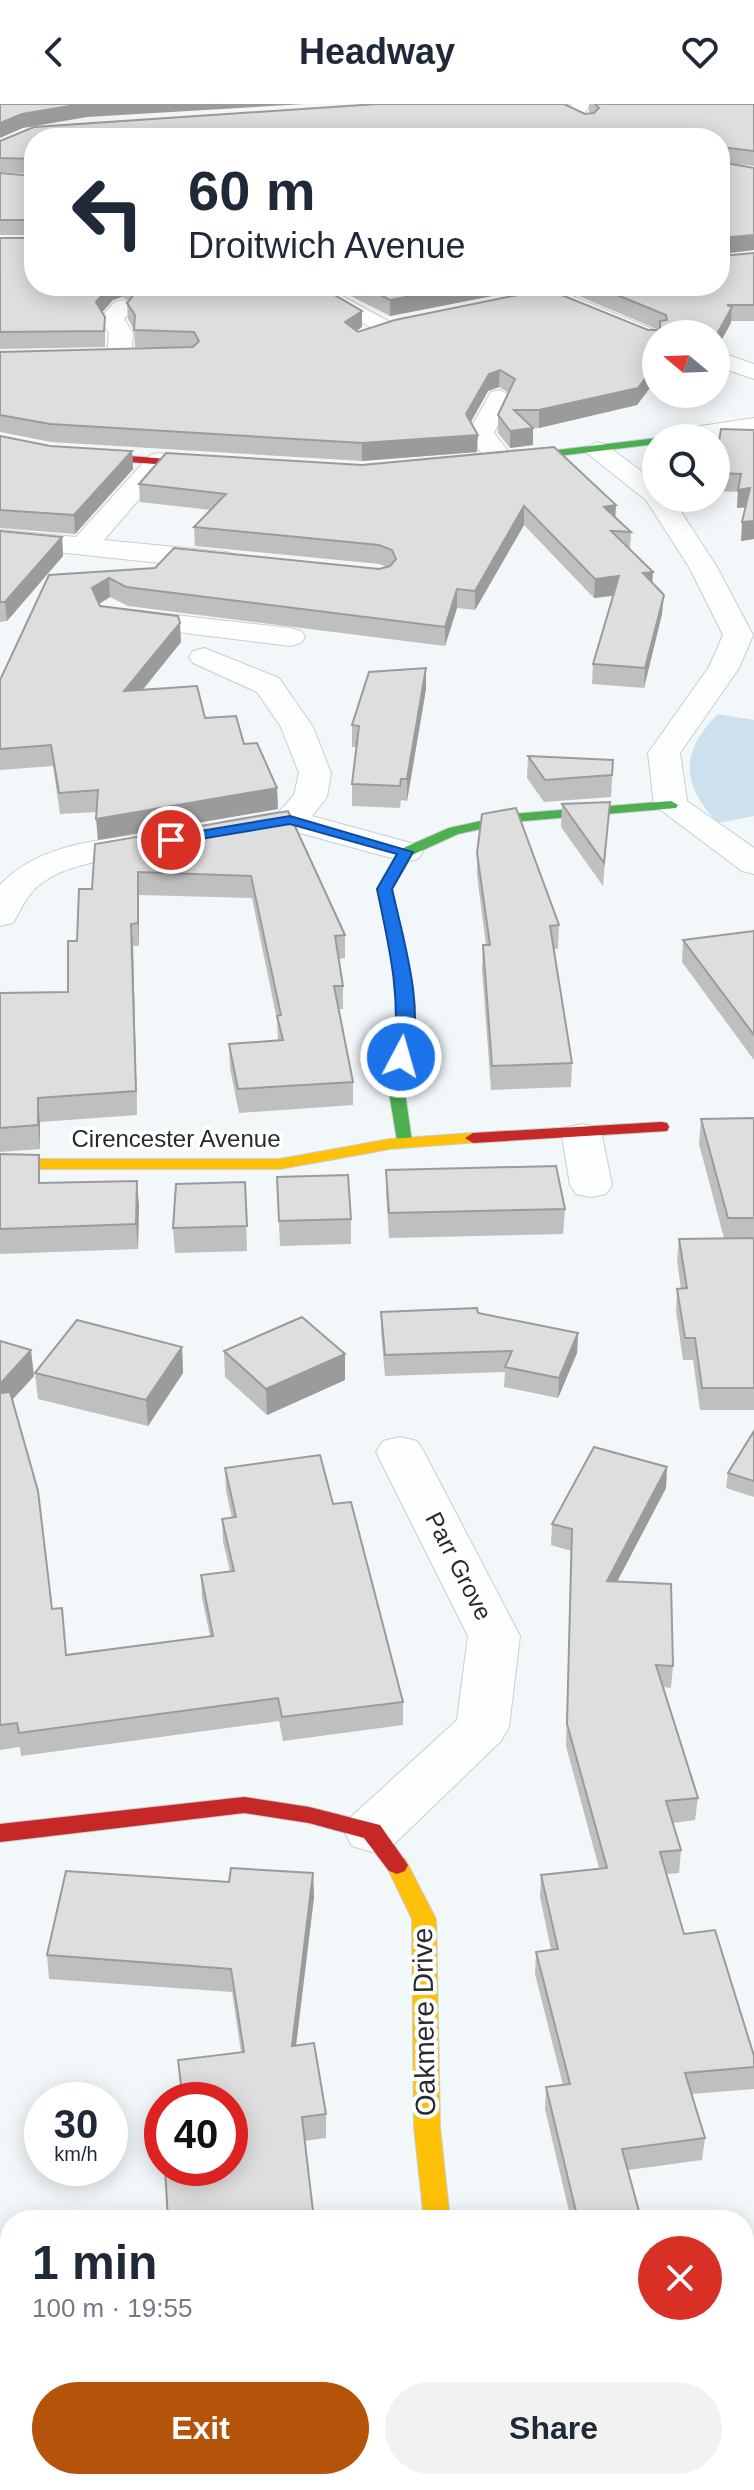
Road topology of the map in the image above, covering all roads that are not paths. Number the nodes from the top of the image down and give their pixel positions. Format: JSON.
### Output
{"nodes":[{"id":1,"x":327,"y":296,"type":"edge"},
{"id":2,"x":539,"y":296,"type":"edge"},
{"id":3,"x":123,"y":307,"type":"dead end"},
{"id":4,"x":416,"y":321,"type":"edge"},
{"id":5,"x":387,"y":327,"type":"junction"},
{"id":6,"x":642,"y":334,"type":"edge"},
{"id":7,"x":360,"y":339,"type":"edge"},
{"id":8,"x":119,"y":357,"type":"junction"},
{"id":9,"x":145,"y":357,"type":"edge"},
{"id":10,"x":89,"y":358,"type":"edge"},
{"id":11,"x":730,"y":363,"type":"edge"},
{"id":12,"x":754,"y":372,"type":"edge"},
{"id":13,"x":500,"y":397,"type":"dead end"},
{"id":14,"x":754,"y":426,"type":"edge"},
{"id":15,"x":730,"y":430,"type":"edge"},
{"id":16,"x":0,"y":442,"type":"edge"},
{"id":17,"x":642,"y":443,"type":"edge"},
{"id":18,"x":596,"y":450,"type":"junction"},
{"id":19,"x":159,"y":461,"type":"junction"},
{"id":20,"x":491,"y":461,"type":"joint"},
{"id":21,"x":246,"y":468,"type":"edge"},
{"id":22,"x":642,"y":485,"type":"edge"},
{"id":23,"x":667,"y":512,"type":"edge"},
{"id":24,"x":0,"y":538,"type":"edge"},
{"id":25,"x":84,"y":545,"type":"junction"},
{"id":26,"x":249,"y":564,"type":"edge"},
{"id":27,"x":111,"y":609,"type":"edge"},
{"id":28,"x":290,"y":637,"type":"dead end"},
{"id":29,"x":204,"y":657,"type":"dead end"},
{"id":30,"x":671,"y":805,"type":"junction"},
{"id":31,"x":290,"y":820,"type":"junction"},
{"id":32,"x":406,"y":852,"type":"junction"},
{"id":33,"x":754,"y":864,"type":"edge"},
{"id":34,"x":0,"y":915,"type":"edge"},
{"id":35,"x":661,"y":1127,"type":"dead end"},
{"id":36,"x":582,"y":1136,"type":"junction"},
{"id":37,"x":404,"y":1142,"type":"junction"},
{"id":38,"x":0,"y":1164,"type":"edge"},
{"id":39,"x":591,"y":1185,"type":"dead end"},
{"id":40,"x":400,"y":1452,"type":"dead end"},
{"id":41,"x":372,"y":1831,"type":"junction"},
{"id":42,"x":0,"y":1833,"type":"edge"},
{"id":43,"x":436,"y":2210,"type":"edge"}],
"edges":[{"from":1,"to":5,"type":"street"},
{"from":2,"to":6,"type":"street"},
{"from":3,"to":8,"type":"street"},
{"from":4,"to":5,"type":"street"},
{"from":5,"to":7,"type":"street"},
{"from":8,"to":9,"type":"street"},
{"from":8,"to":10,"type":"street"},
{"from":11,"to":12,"type":"street"},
{"from":13,"to":20,"type":"street"},
{"from":14,"to":15,"type":"street"},
{"from":16,"to":19,"type":"street"},
{"from":17,"to":18,"type":"street"},
{"from":18,"to":20,"type":"street"},
{"from":18,"to":22,"type":"street"},
{"from":19,"to":21,"type":"street"},
{"from":19,"to":25,"type":"street"},
{"from":23,"to":30,"type":"street"},
{"from":24,"to":25,"type":"street"},
{"from":25,"to":26,"type":"street"},
{"from":27,"to":28,"type":"street"},
{"from":29,"to":31,"type":"street"},
{"from":30,"to":32,"type":"street"},
{"from":30,"to":33,"type":"street"},
{"from":31,"to":32,"type":"street"},
{"from":31,"to":34,"type":"street"},
{"from":32,"to":37,"type":"street"},
{"from":35,"to":36,"type":"street","name":"Cirencester Avenue"},
{"from":36,"to":37,"type":"street","name":"Cirencester Avenue"},
{"from":36,"to":39,"type":"street"},
{"from":37,"to":38,"type":"street","name":"Cirencester Avenue"},
{"from":40,"to":41,"type":"street","name":"Parr Grove"},
{"from":41,"to":42,"type":"street"},
{"from":41,"to":43,"type":"street","name":"Oakmere Drive"}]}
